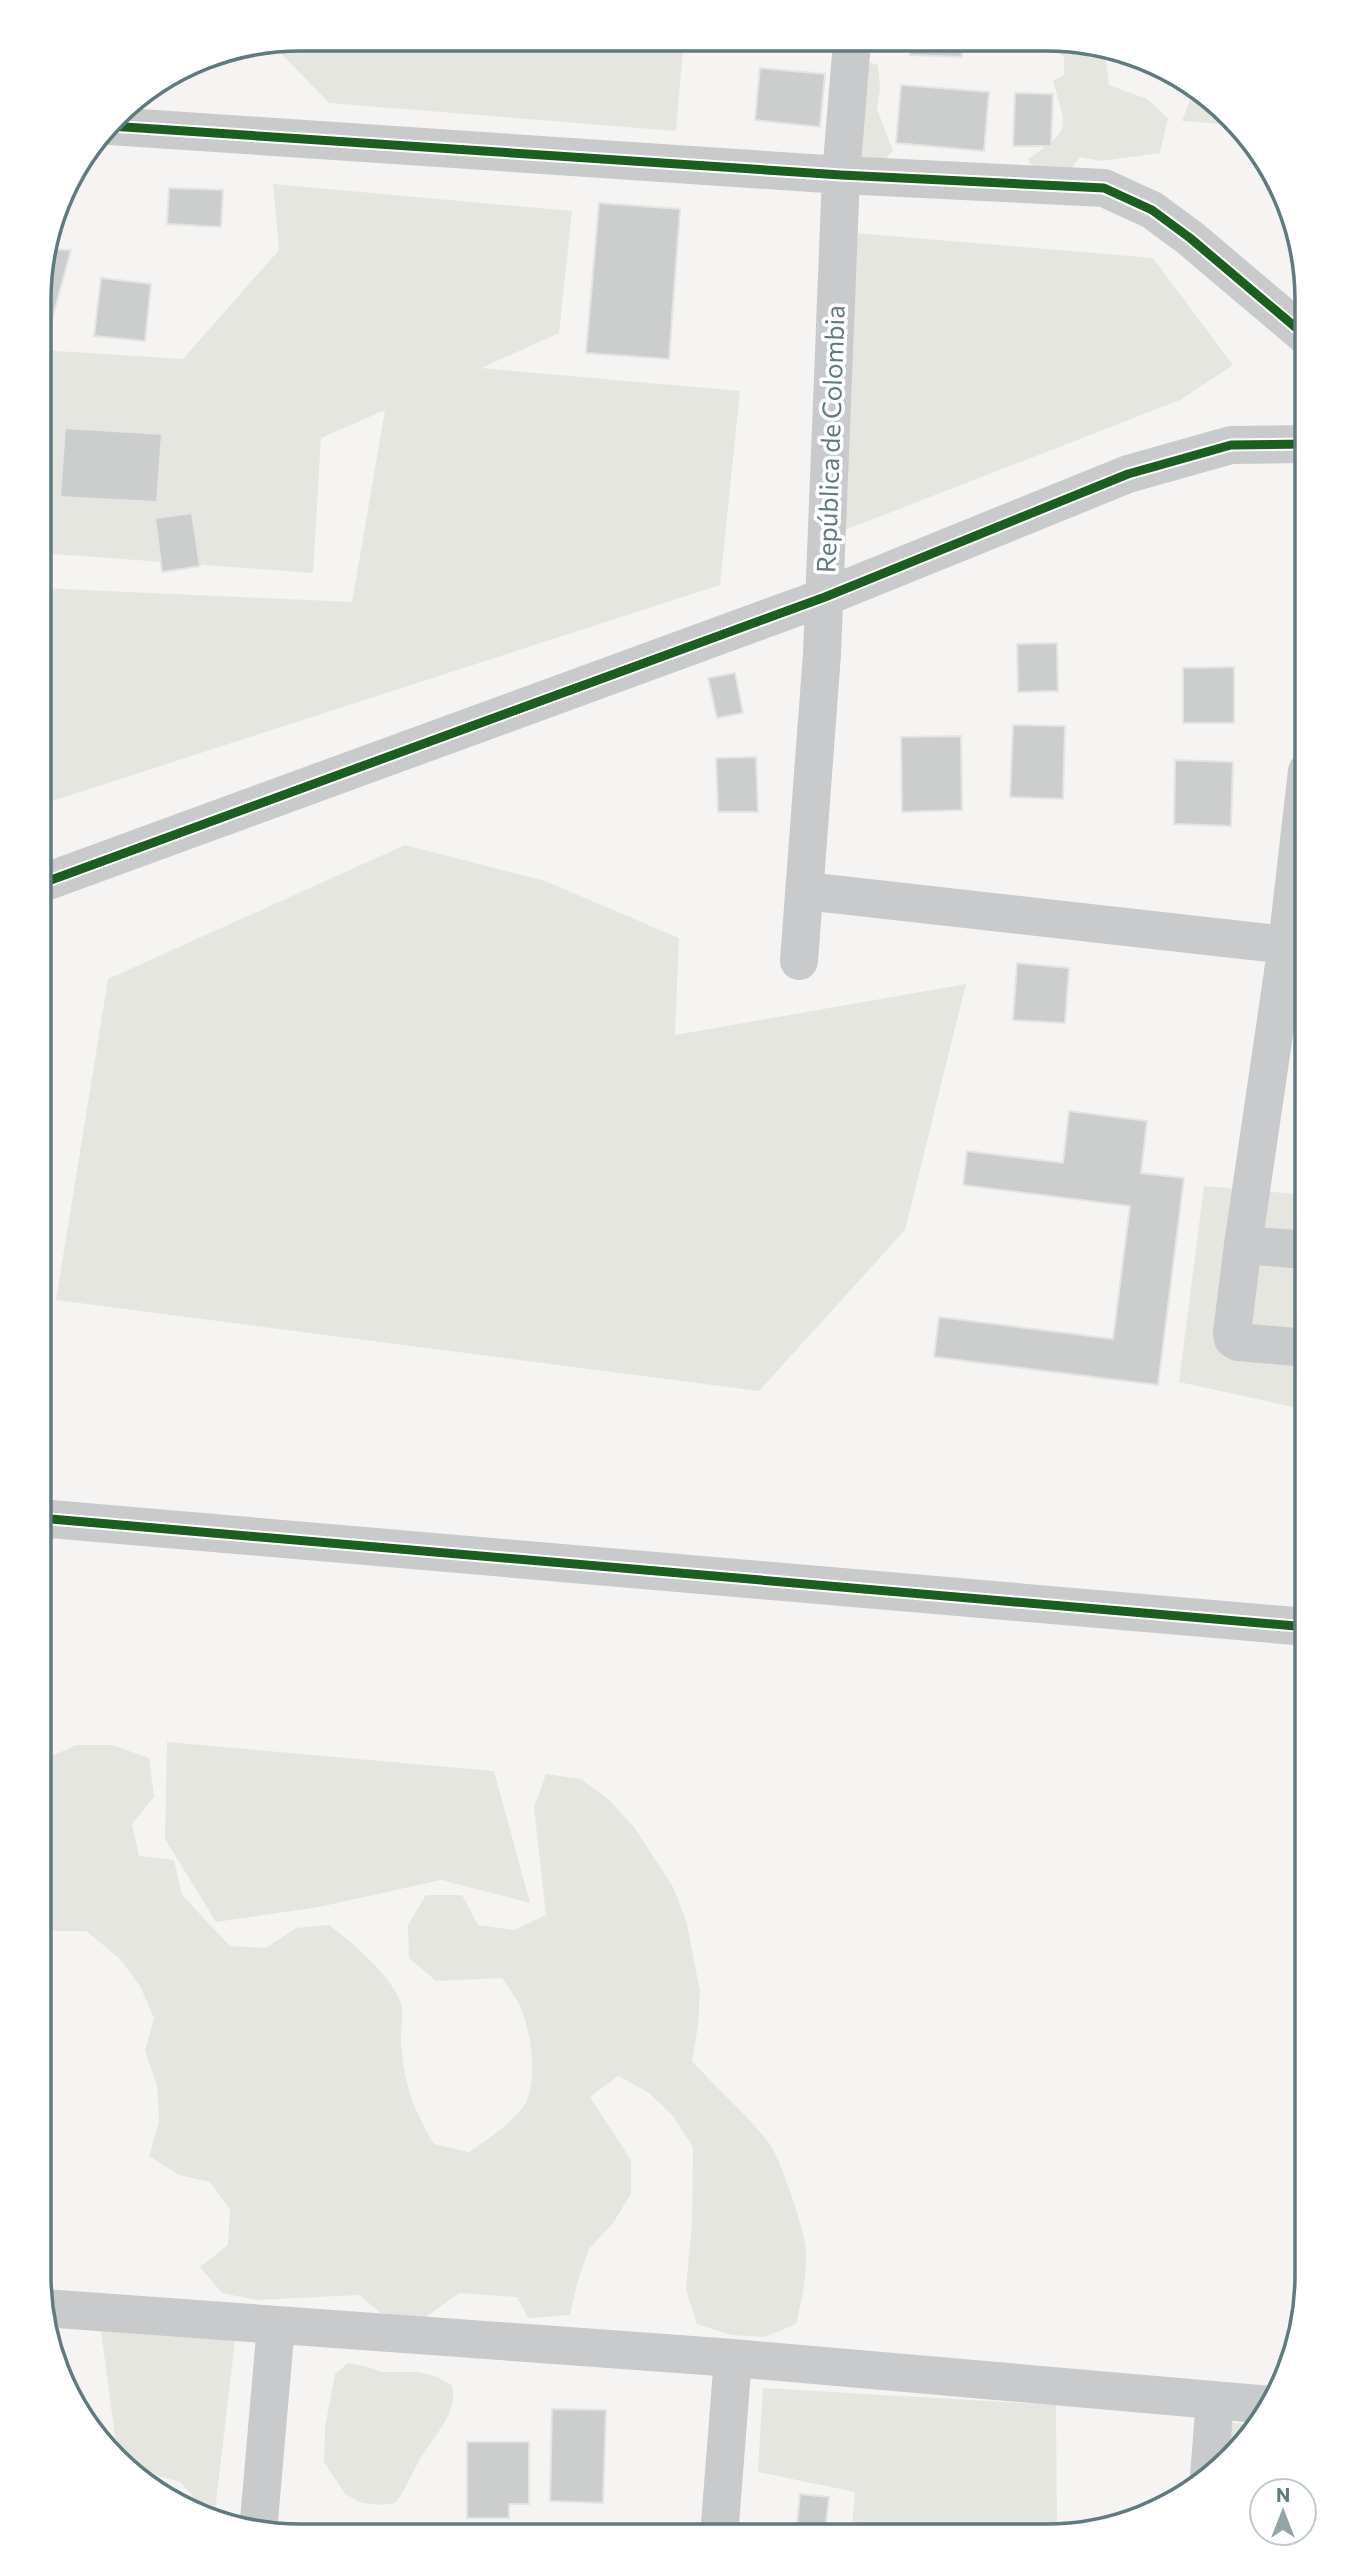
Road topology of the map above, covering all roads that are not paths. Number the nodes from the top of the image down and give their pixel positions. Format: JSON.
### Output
{"nodes":[{"id":1,"x":851,"y":51,"type":"edge"},
{"id":2,"x":121,"y":127,"type":"edge"},
{"id":3,"x":841,"y":174,"type":"junction"},
{"id":4,"x":1295,"y":327,"type":"edge"},
{"id":5,"x":1295,"y":444,"type":"edge"},
{"id":6,"x":825,"y":597,"type":"junction"},
{"id":7,"x":1295,"y":875,"type":"edge"},
{"id":8,"x":51,"y":880,"type":"edge"},
{"id":9,"x":806,"y":891,"type":"junction"},
{"id":10,"x":1287,"y":945,"type":"junction"},
{"id":11,"x":799,"y":961,"type":"dead end"},
{"id":12,"x":1243,"y":1245,"type":"junction"},
{"id":13,"x":1295,"y":1249,"type":"edge"},
{"id":14,"x":1295,"y":1347,"type":"edge"},
{"id":15,"x":51,"y":1519,"type":"edge"},
{"id":16,"x":1295,"y":1626,"type":"edge"},
{"id":17,"x":53,"y":2309,"type":"edge"},
{"id":18,"x":276,"y":2325,"type":"junction"},
{"id":19,"x":733,"y":2358,"type":"junction"},
{"id":20,"x":1215,"y":2400,"type":"junction"},
{"id":21,"x":1259,"y":2404,"type":"edge"},
{"id":22,"x":1210,"y":2462,"type":"edge"},
{"id":23,"x":259,"y":2520,"type":"edge"},
{"id":24,"x":720,"y":2524,"type":"edge"}],
"edges":[{"from":1,"to":3,"type":"street","name":"República de Colombia"},
{"from":2,"to":3,"type":"street"},
{"from":3,"to":4,"type":"street"},
{"from":3,"to":6,"type":"street","name":"República de Colombia"},
{"from":5,"to":6,"type":"street"},
{"from":6,"to":8,"type":"street"},
{"from":6,"to":9,"type":"street","name":"República de Colombia"},
{"from":7,"to":10,"type":"street"},
{"from":9,"to":10,"type":"street"},
{"from":9,"to":11,"type":"street","name":"República de Colombia"},
{"from":10,"to":12,"type":"street"},
{"from":12,"to":13,"type":"street"},
{"from":12,"to":14,"type":"street"},
{"from":15,"to":16,"type":"street"},
{"from":17,"to":18,"type":"street"},
{"from":18,"to":19,"type":"street"},
{"from":18,"to":23,"type":"street"},
{"from":19,"to":20,"type":"street"},
{"from":19,"to":24,"type":"street"},
{"from":20,"to":21,"type":"street"},
{"from":20,"to":22,"type":"street"}]}
